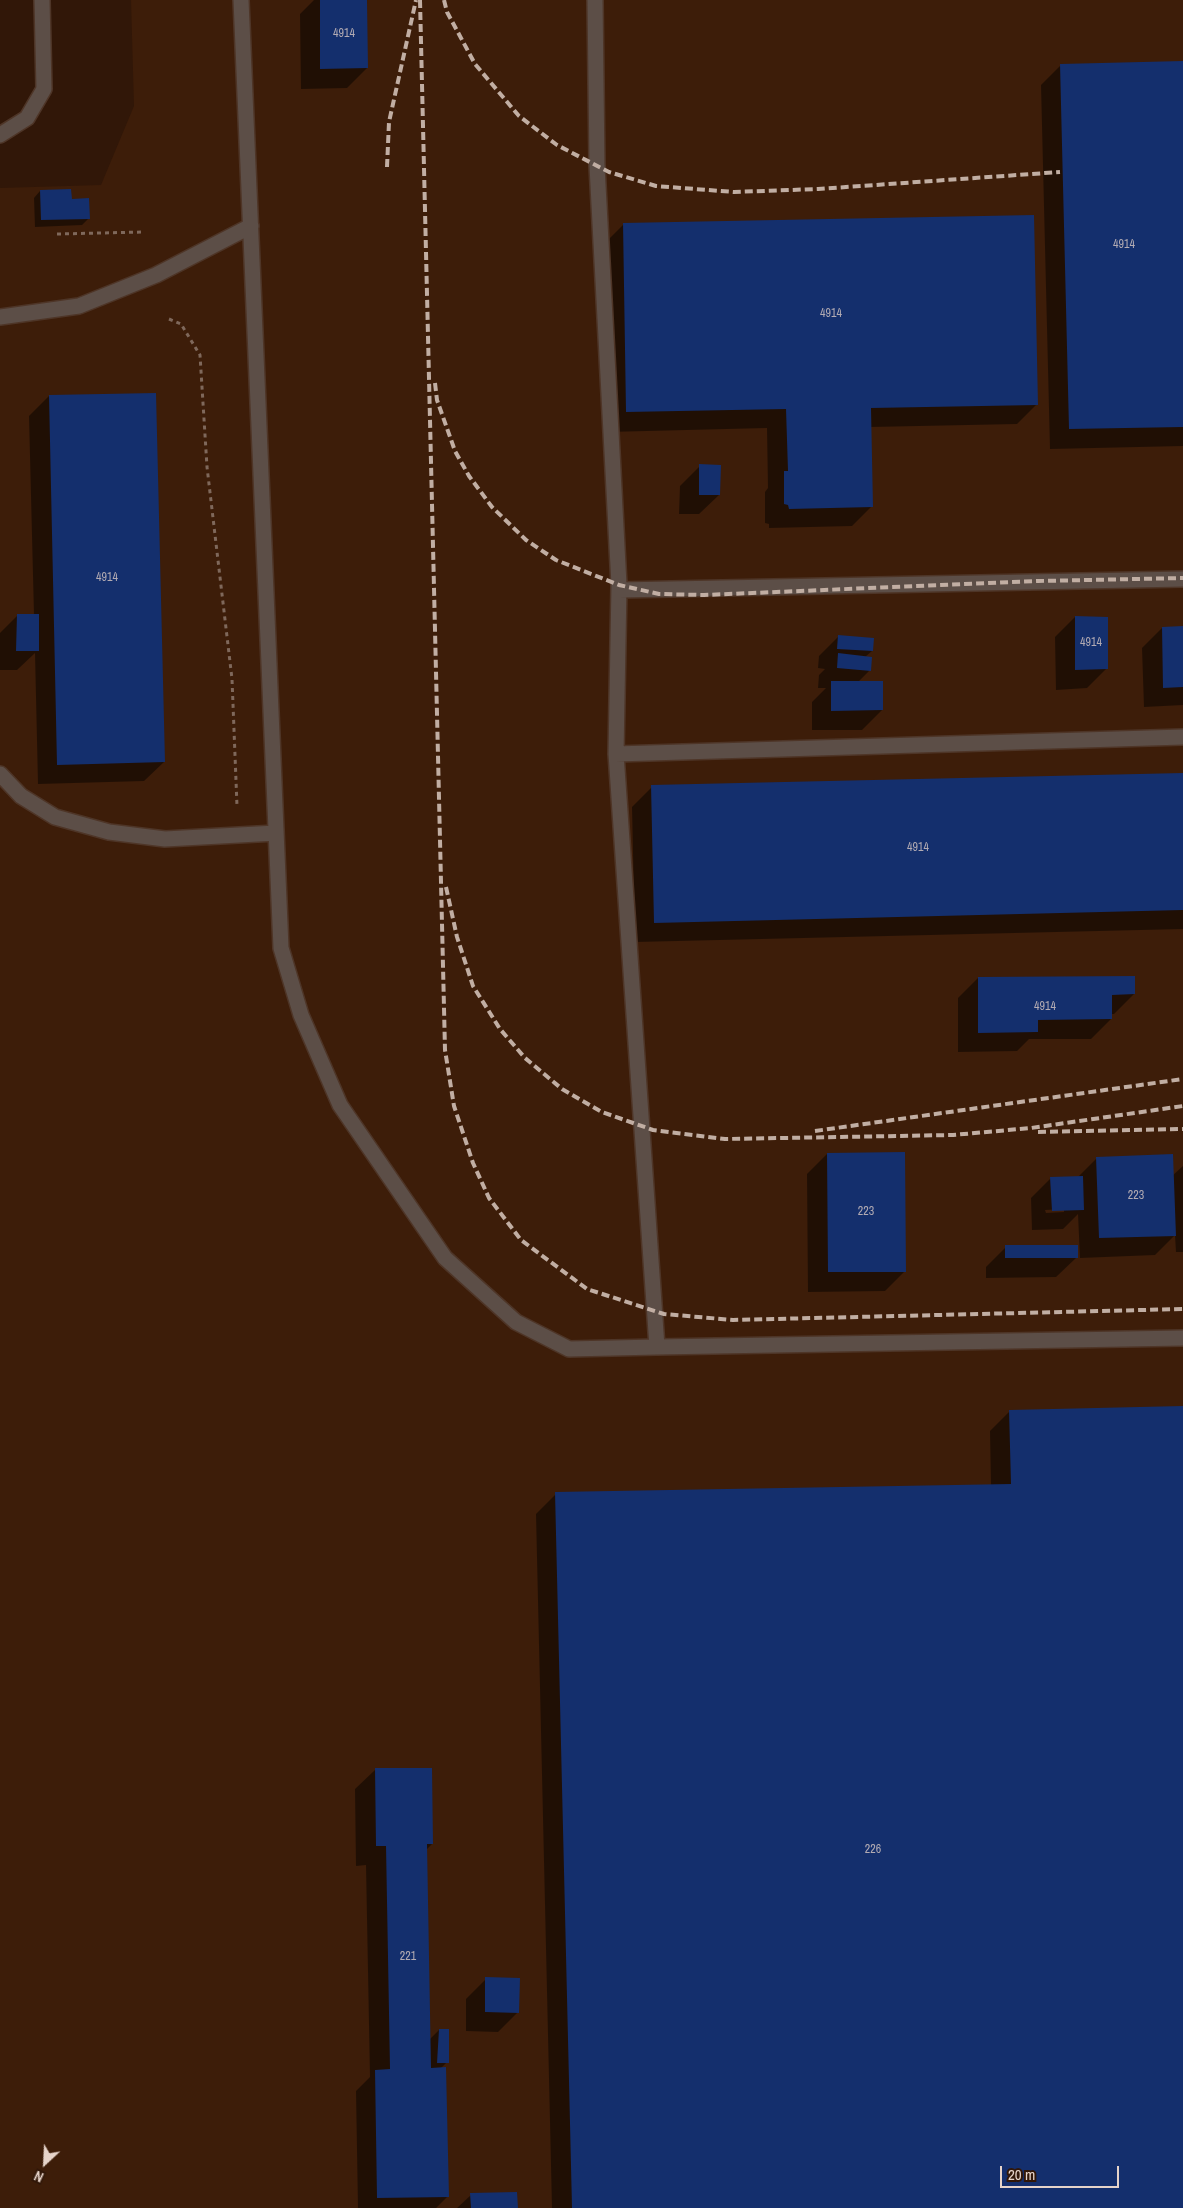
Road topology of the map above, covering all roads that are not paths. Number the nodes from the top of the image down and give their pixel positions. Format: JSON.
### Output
{"nodes":[{"id":1,"x":42,"y":0,"type":"edge"},
{"id":2,"x":241,"y":0,"type":"edge"},
{"id":3,"x":595,"y":0,"type":"edge"},
{"id":4,"x":0,"y":136,"type":"edge"},
{"id":5,"x":251,"y":226,"type":"junction"},
{"id":6,"x":0,"y":316,"type":"edge"},
{"id":7,"x":1183,"y":579,"type":"edge"},
{"id":8,"x":619,"y":590,"type":"junction"},
{"id":9,"x":1183,"y":738,"type":"edge"},
{"id":10,"x":616,"y":754,"type":"junction"},
{"id":11,"x":0,"y":774,"type":"edge"},
{"id":12,"x":276,"y":833,"type":"junction"},
{"id":13,"x":1183,"y":1338,"type":"edge"},
{"id":14,"x":657,"y":1347,"type":"junction"}],
"edges":[{"from":1,"to":4,"type":"street"},
{"from":2,"to":5,"type":"street"},
{"from":3,"to":8,"type":"street"},
{"from":5,"to":6,"type":"street"},
{"from":5,"to":12,"type":"street"},
{"from":7,"to":8,"type":"street"},
{"from":8,"to":10,"type":"street"},
{"from":9,"to":10,"type":"street"},
{"from":10,"to":14,"type":"street"},
{"from":11,"to":12,"type":"street"},
{"from":12,"to":14,"type":"street"},
{"from":13,"to":14,"type":"street"}]}
